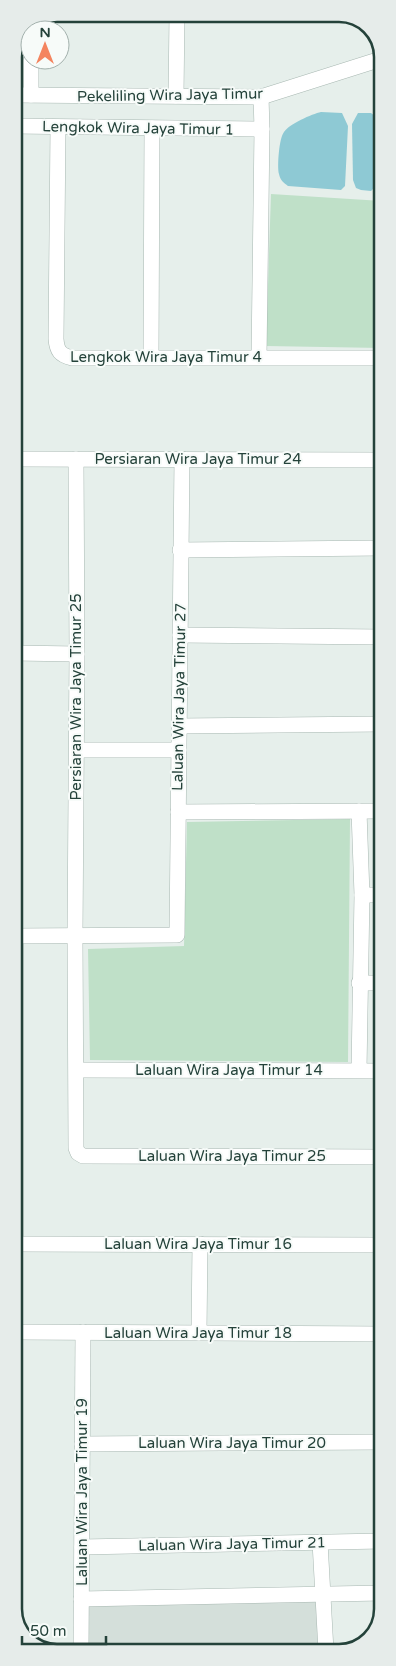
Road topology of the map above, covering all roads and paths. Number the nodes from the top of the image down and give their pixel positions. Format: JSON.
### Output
{"nodes":[{"id":1,"x":176,"y":22,"type":"edge"},
{"id":2,"x":374,"y":62,"type":"edge"},
{"id":3,"x":31,"y":70,"type":"edge"},
{"id":4,"x":22,"y":95,"type":"edge"},
{"id":5,"x":31,"y":96,"type":"junction"},
{"id":6,"x":176,"y":96,"type":"junction"},
{"id":7,"x":261,"y":97,"type":"junction"},
{"id":8,"x":22,"y":126,"type":"edge"},
{"id":9,"x":58,"y":127,"type":"junction"},
{"id":10,"x":152,"y":128,"type":"junction"},
{"id":11,"x":262,"y":129,"type":"junction"},
{"id":12,"x":259,"y":357,"type":"junction"},
{"id":13,"x":151,"y":358,"type":"junction"},
{"id":14,"x":374,"y":358,"type":"edge"},
{"id":15,"x":22,"y":459,"type":"edge"},
{"id":16,"x":76,"y":459,"type":"junction"},
{"id":17,"x":182,"y":459,"type":"junction"},
{"id":18,"x":374,"y":460,"type":"edge"},
{"id":19,"x":374,"y":548,"type":"edge"},
{"id":20,"x":180,"y":550,"type":"junction"},
{"id":21,"x":180,"y":634,"type":"junction"},
{"id":22,"x":374,"y":637,"type":"edge"},
{"id":23,"x":22,"y":653,"type":"edge"},
{"id":24,"x":77,"y":654,"type":"junction"},
{"id":25,"x":374,"y":724,"type":"edge"},
{"id":26,"x":179,"y":726,"type":"junction"},
{"id":27,"x":77,"y":750,"type":"junction"},
{"id":28,"x":179,"y":750,"type":"junction"},
{"id":29,"x":374,"y":810,"type":"edge"},
{"id":30,"x":360,"y":811,"type":"junction"},
{"id":31,"x":178,"y":812,"type":"junction"},
{"id":32,"x":362,"y":895,"type":"junction"},
{"id":33,"x":374,"y":895,"type":"edge"},
{"id":34,"x":75,"y":935,"type":"junction"},
{"id":35,"x":22,"y":936,"type":"edge"},
{"id":36,"x":374,"y":983,"type":"edge"},
{"id":37,"x":360,"y":984,"type":"junction"},
{"id":38,"x":77,"y":1070,"type":"junction"},
{"id":39,"x":359,"y":1070,"type":"junction"},
{"id":40,"x":374,"y":1071,"type":"edge"},
{"id":41,"x":83,"y":1156,"type":"joint"},
{"id":42,"x":374,"y":1157,"type":"edge"},
{"id":43,"x":22,"y":1244,"type":"edge"},
{"id":44,"x":200,"y":1244,"type":"junction"},
{"id":45,"x":374,"y":1245,"type":"edge"},
{"id":46,"x":22,"y":1332,"type":"edge"},
{"id":47,"x":83,"y":1332,"type":"junction"},
{"id":48,"x":199,"y":1333,"type":"junction"},
{"id":49,"x":374,"y":1334,"type":"edge"},
{"id":50,"x":374,"y":1442,"type":"edge"},
{"id":51,"x":82,"y":1444,"type":"junction"},
{"id":52,"x":374,"y":1541,"type":"edge"},
{"id":53,"x":320,"y":1542,"type":"junction"},
{"id":54,"x":82,"y":1547,"type":"junction"},
{"id":55,"x":374,"y":1593,"type":"edge"},
{"id":56,"x":323,"y":1594,"type":"junction"},
{"id":57,"x":82,"y":1599,"type":"junction"},
{"id":58,"x":81,"y":1643,"type":"edge"},
{"id":59,"x":326,"y":1644,"type":"edge"}],
"edges":[{"from":1,"to":6,"type":"street"},
{"from":2,"to":7,"type":"street","name":"Pekeliling Wira Jaya Timur"},
{"from":3,"to":5,"type":"street"},
{"from":4,"to":5,"type":"street","name":"Pekeliling Wira Jaya Timur"},
{"from":5,"to":6,"type":"street","name":"Pekeliling Wira Jaya Timur"},
{"from":6,"to":7,"type":"street","name":"Pekeliling Wira Jaya Timur"},
{"from":7,"to":11,"type":"street"},
{"from":8,"to":9,"type":"street","name":"Lengkok Wira Jaya Timur 1"},
{"from":9,"to":10,"type":"street","name":"Lengkok Wira Jaya Timur 1"},
{"from":9,"to":13,"type":"street","name":"Lengkok Wira Jaya Timur 4"},
{"from":10,"to":11,"type":"street","name":"Lengkok Wira Jaya Timur 1"},
{"from":10,"to":13,"type":"street"},
{"from":11,"to":12,"type":"street"},
{"from":12,"to":13,"type":"street","name":"Lengkok Wira Jaya Timur 4"},
{"from":12,"to":14,"type":"street","name":"Lengkok Wira Jaya Timur 4"},
{"from":15,"to":16,"type":"street","name":"Persiaran Wira Jaya Timur 24"},
{"from":16,"to":17,"type":"street","name":"Persiaran Wira Jaya Timur 24"},
{"from":16,"to":24,"type":"street","name":"Persiaran Wira Jaya Timur 25"},
{"from":17,"to":18,"type":"street","name":"Persiaran Wira Jaya Timur 24"},
{"from":17,"to":20,"type":"street","name":"Laluan Wira Jaya Timur 27"},
{"from":19,"to":20,"type":"street"},
{"from":20,"to":21,"type":"street","name":"Laluan Wira Jaya Timur 27"},
{"from":21,"to":22,"type":"street"},
{"from":21,"to":26,"type":"street","name":"Laluan Wira Jaya Timur 27"},
{"from":23,"to":24,"type":"street"},
{"from":24,"to":27,"type":"street","name":"Persiaran Wira Jaya Timur 25"},
{"from":25,"to":26,"type":"street"},
{"from":26,"to":28,"type":"street","name":"Laluan Wira Jaya Timur 27"},
{"from":27,"to":28,"type":"street"},
{"from":27,"to":34,"type":"street","name":"Persiaran Wira Jaya Timur 25"},
{"from":28,"to":31,"type":"street","name":"Laluan Wira Jaya Timur 27"},
{"from":29,"to":30,"type":"street"},
{"from":30,"to":31,"type":"street"},
{"from":30,"to":32,"type":"street"},
{"from":31,"to":34,"type":"street","name":"Laluan Wira Jaya Timur 27"},
{"from":32,"to":33,"type":"street"},
{"from":32,"to":37,"type":"street"},
{"from":34,"to":35,"type":"street"},
{"from":34,"to":38,"type":"street","name":"Persiaran Wira Jaya Timur 25"},
{"from":36,"to":37,"type":"street"},
{"from":37,"to":39,"type":"street"},
{"from":38,"to":39,"type":"street","name":"Laluan Wira Jaya Timur 14"},
{"from":38,"to":41,"type":"street","name":"Persiaran Wira Jaya Timur 25"},
{"from":39,"to":40,"type":"street","name":"Laluan Wira Jaya Timur 14"},
{"from":41,"to":42,"type":"street","name":"Laluan Wira Jaya Timur 25"},
{"from":43,"to":44,"type":"street","name":"Laluan Wira Jaya Timur 16"},
{"from":44,"to":45,"type":"street","name":"Laluan Wira Jaya Timur 16"},
{"from":44,"to":48,"type":"street"},
{"from":46,"to":47,"type":"street","name":"Laluan Wira Jaya Timur 18"},
{"from":47,"to":48,"type":"street","name":"Laluan Wira Jaya Timur 18"},
{"from":47,"to":51,"type":"street","name":"Laluan Wira Jaya Timur 19"},
{"from":48,"to":49,"type":"street","name":"Laluan Wira Jaya Timur 18"},
{"from":50,"to":51,"type":"street","name":"Laluan Wira Jaya Timur 20"},
{"from":51,"to":54,"type":"street","name":"Laluan Wira Jaya Timur 19"},
{"from":52,"to":53,"type":"street","name":"Laluan Wira Jaya Timur 21"},
{"from":53,"to":54,"type":"street","name":"Laluan Wira Jaya Timur 21"},
{"from":53,"to":56,"type":"street"},
{"from":54,"to":57,"type":"street","name":"Laluan Wira Jaya Timur 19"},
{"from":55,"to":56,"type":"street"},
{"from":56,"to":57,"type":"street"},
{"from":56,"to":59,"type":"street"},
{"from":57,"to":58,"type":"street","name":"Laluan Wira Jaya Timur 19"}]}
